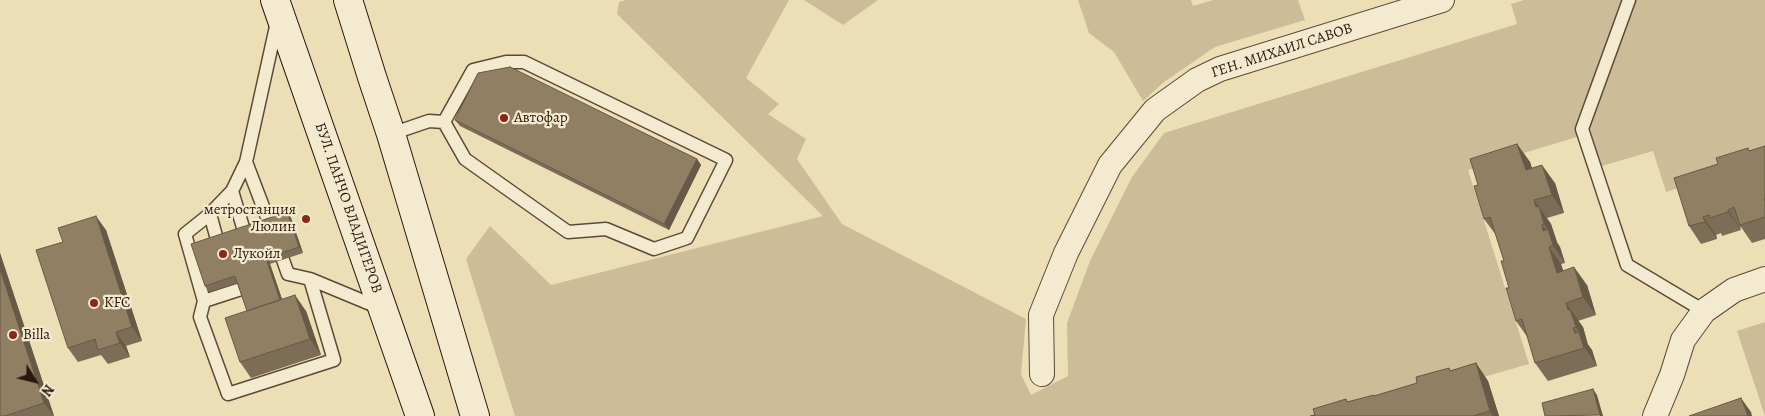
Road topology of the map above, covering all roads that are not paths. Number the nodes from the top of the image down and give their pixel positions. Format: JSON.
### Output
{"nodes":[{"id":1,"x":348,"y":0,"type":"edge"},
{"id":2,"x":1442,"y":0,"type":"edge"},
{"id":3,"x":1628,"y":0,"type":"edge"},
{"id":4,"x":277,"y":6,"type":"edge"},
{"id":5,"x":444,"y":122,"type":"junction"},
{"id":6,"x":391,"y":134,"type":"junction"},
{"id":7,"x":246,"y":162,"type":"junction"},
{"id":8,"x":232,"y":191,"type":"junction"},
{"id":9,"x":210,"y":214,"type":"junction"},
{"id":10,"x":270,"y":225,"type":"edge"},
{"id":11,"x":245,"y":234,"type":"edge"},
{"id":12,"x":218,"y":242,"type":"edge"},
{"id":13,"x":283,"y":260,"type":"edge"},
{"id":14,"x":288,"y":274,"type":"junction"},
{"id":15,"x":275,"y":278,"type":"edge"},
{"id":16,"x":1765,"y":279,"type":"edge"},
{"id":17,"x":310,"y":280,"type":"junction"},
{"id":18,"x":235,"y":288,"type":"edge"},
{"id":19,"x":204,"y":301,"type":"junction"},
{"id":20,"x":383,"y":309,"type":"junction"},
{"id":21,"x":1704,"y":311,"type":"junction"},
{"id":22,"x":1042,"y":374,"type":"dead end"},
{"id":23,"x":420,"y":416,"type":"edge"},
{"id":24,"x":475,"y":416,"type":"edge"},
{"id":25,"x":1655,"y":416,"type":"edge"}],
"edges":[{"from":1,"to":6,"type":"main road"},
{"from":2,"to":22,"type":"street","name":"ГЕН. МИХАИЛ САВОВ"},
{"from":3,"to":21,"type":"lane"},
{"from":4,"to":7,"type":"lane"},
{"from":4,"to":20,"type":"main road","name":"БУЛ. ПАНЧО ВЛАДИГЕРОВ"},
{"from":5,"to":5,"type":"lane"},
{"from":5,"to":6,"type":"lane"},
{"from":6,"to":24,"type":"main road"},
{"from":7,"to":8,"type":"lane"},
{"from":7,"to":10,"type":"lane"},
{"from":8,"to":9,"type":"lane"},
{"from":8,"to":11,"type":"lane"},
{"from":9,"to":12,"type":"lane"},
{"from":9,"to":19,"type":"lane"},
{"from":13,"to":14,"type":"lane"},
{"from":14,"to":15,"type":"lane"},
{"from":14,"to":17,"type":"lane"},
{"from":16,"to":21,"type":"street"},
{"from":17,"to":19,"type":"lane"},
{"from":17,"to":20,"type":"lane"},
{"from":18,"to":19,"type":"lane"},
{"from":20,"to":23,"type":"main road","name":"БУЛ. ПАНЧО ВЛАДИГЕРОВ"},
{"from":21,"to":25,"type":"street"}]}
